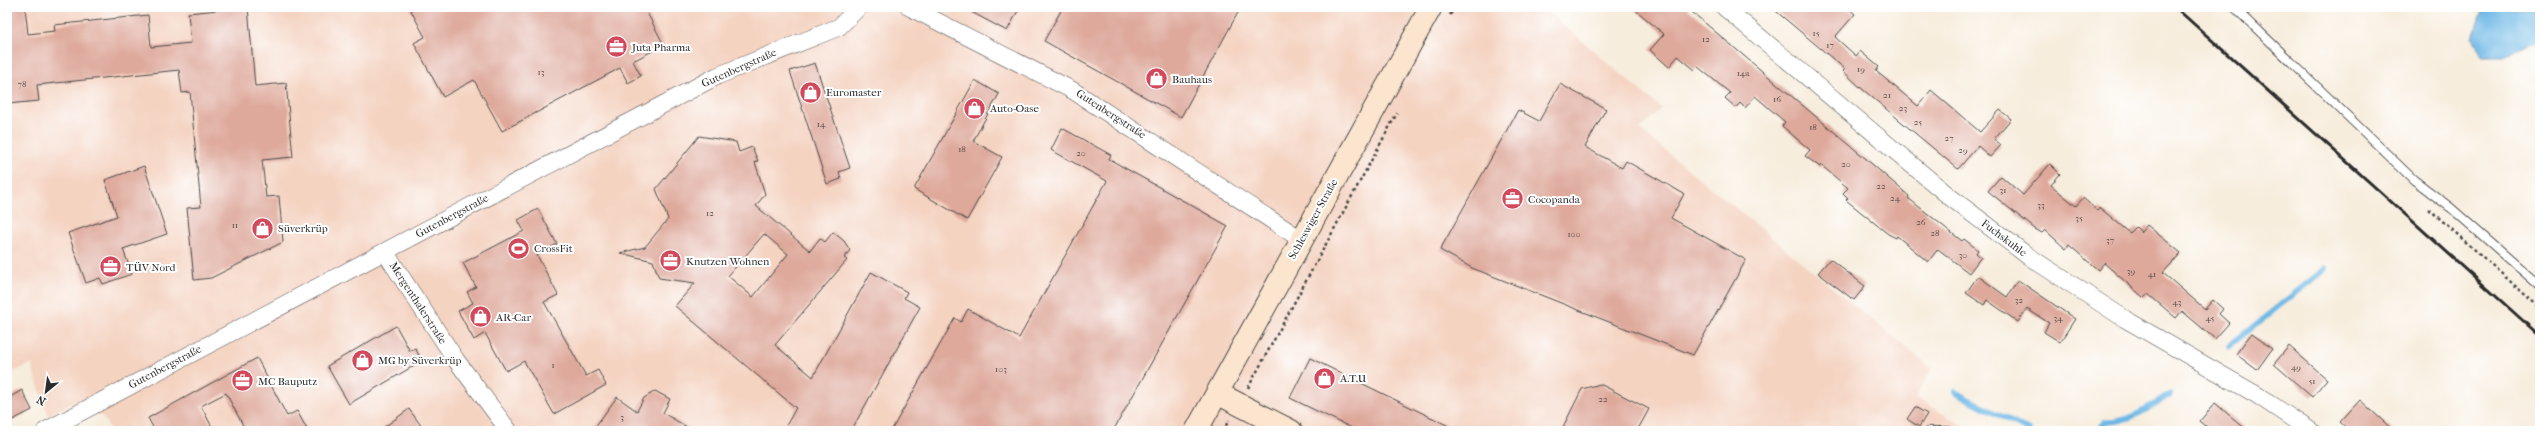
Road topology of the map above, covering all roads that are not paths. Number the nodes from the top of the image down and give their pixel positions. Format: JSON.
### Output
{"nodes":[{"id":1,"x":859,"y":7,"type":"edge"},
{"id":2,"x":909,"y":7,"type":"edge"},
{"id":3,"x":1431,"y":7,"type":"edge"},
{"id":4,"x":1724,"y":7,"type":"edge"},
{"id":5,"x":2234,"y":7,"type":"edge"},
{"id":6,"x":1302,"y":240,"type":"junction"},
{"id":7,"x":384,"y":252,"type":"junction"},
{"id":8,"x":2540,"y":286,"type":"edge"},
{"id":9,"x":1217,"y":393,"type":"junction"},
{"id":10,"x":45,"y":431,"type":"edge"},
{"id":11,"x":509,"y":431,"type":"edge"},
{"id":12,"x":1196,"y":431,"type":"edge"},
{"id":13,"x":1291,"y":431,"type":"edge"},
{"id":14,"x":1930,"y":431,"type":"edge"},
{"id":15,"x":1950,"y":431,"type":"edge"},
{"id":16,"x":2311,"y":431,"type":"edge"}],
"edges":[{"from":1,"to":7,"type":"street","name":"Gutenbergstraße"},
{"from":2,"to":6,"type":"street","name":"Gutenbergstraße"},
{"from":3,"to":6,"type":"main road","name":"Schleswiger Straße"},
{"from":4,"to":16,"type":"street","name":"Fuchskuhle"},
{"from":5,"to":8,"type":"lane"},
{"from":6,"to":9,"type":"main road","name":"Schleswiger Straße"},
{"from":7,"to":10,"type":"street","name":"Gutenbergstraße"},
{"from":7,"to":11,"type":"street","name":"Mergenthalerstraße"},
{"from":9,"to":12,"type":"main road","name":"Schleswiger Straße"},
{"from":9,"to":13,"type":"main road"},
{"from":14,"to":15,"type":"lane"}]}
